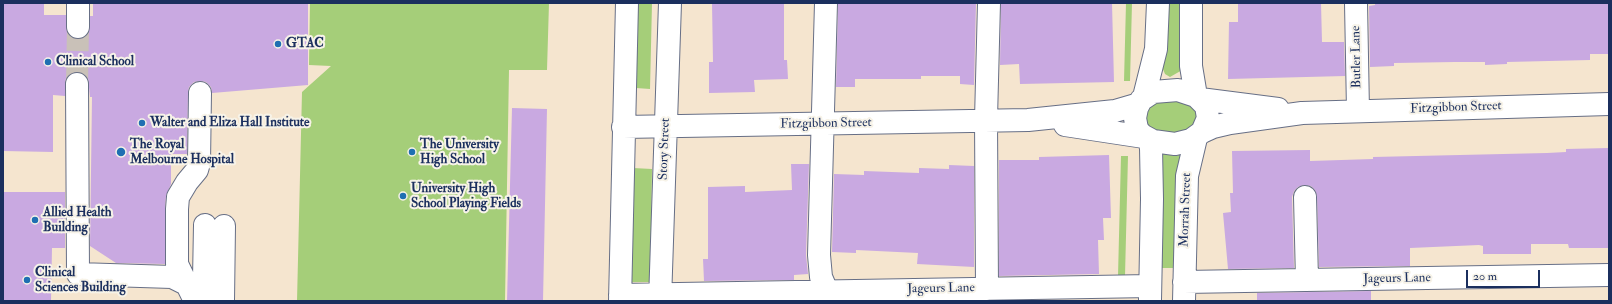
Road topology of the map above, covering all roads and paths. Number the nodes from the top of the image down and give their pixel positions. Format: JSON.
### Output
{"nodes":[{"id":1,"x":78,"y":3,"type":"edge"},
{"id":2,"x":627,"y":3,"type":"edge"},
{"id":3,"x":670,"y":3,"type":"edge"},
{"id":4,"x":826,"y":3,"type":"edge"},
{"id":5,"x":988,"y":3,"type":"edge"},
{"id":6,"x":1158,"y":3,"type":"edge"},
{"id":7,"x":1191,"y":3,"type":"edge"},
{"id":8,"x":1356,"y":3,"type":"edge"},
{"id":9,"x":78,"y":27,"type":"tunnel mouth"},
{"id":10,"x":77,"y":84,"type":"tunnel mouth"},
{"id":11,"x":200,"y":92,"type":"dead end"},
{"id":12,"x":1198,"y":97,"type":"junction"},
{"id":13,"x":1142,"y":100,"type":"junction"},
{"id":14,"x":1609,"y":104,"type":"edge"},
{"id":15,"x":1358,"y":111,"type":"junction"},
{"id":16,"x":1302,"y":113,"type":"junction"},
{"id":17,"x":986,"y":119,"type":"junction"},
{"id":18,"x":1028,"y":120,"type":"junction"},
{"id":19,"x":824,"y":125,"type":"junction"},
{"id":20,"x":666,"y":126,"type":"junction"},
{"id":21,"x":623,"y":127,"type":"junction"},
{"id":22,"x":1199,"y":135,"type":"junction"},
{"id":23,"x":1146,"y":138,"type":"junction"},
{"id":24,"x":1305,"y":197,"type":"dead end"},
{"id":25,"x":1609,"y":275,"type":"edge"},
{"id":26,"x":1306,"y":280,"type":"junction"},
{"id":27,"x":987,"y":289,"type":"junction"},
{"id":28,"x":1184,"y":289,"type":"edge"},
{"id":29,"x":1150,"y":290,"type":"edge"},
{"id":30,"x":827,"y":291,"type":"junction"},
{"id":31,"x":190,"y":293,"type":"edge"},
{"id":32,"x":222,"y":294,"type":"edge"},
{"id":33,"x":620,"y":298,"type":"edge"},
{"id":34,"x":660,"y":298,"type":"edge"},
{"id":35,"x":202,"y":301,"type":"edge"}],
"edges":[{"from":1,"to":9,"type":"street"},
{"from":2,"to":21,"type":"street"},
{"from":3,"to":20,"type":"street","name":"Story Street"},
{"from":4,"to":19,"type":"street"},
{"from":5,"to":17,"type":"street"},
{"from":6,"to":13,"type":"street"},
{"from":7,"to":12,"type":"street"},
{"from":8,"to":15,"type":"street","name":"Butler Lane"},
{"from":10,"to":31,"type":"street"},
{"from":11,"to":31,"type":"street"},
{"from":12,"to":13,"type":"street"},
{"from":12,"to":16,"type":"street","name":"Fitzgibbon Street"},
{"from":12,"to":22,"type":"street"},
{"from":13,"to":18,"type":"street","name":"Fitzgibbon Street"},
{"from":13,"to":23,"type":"street"},
{"from":14,"to":15,"type":"street","name":"Fitzgibbon Street"},
{"from":15,"to":16,"type":"street","name":"Fitzgibbon Street"},
{"from":16,"to":22,"type":"street","name":"Fitzgibbon Street"},
{"from":17,"to":18,"type":"street","name":"Fitzgibbon Street"},
{"from":17,"to":19,"type":"street","name":"Fitzgibbon Street"},
{"from":17,"to":27,"type":"street"},
{"from":18,"to":23,"type":"street","name":"Fitzgibbon Street"},
{"from":19,"to":20,"type":"street","name":"Fitzgibbon Street"},
{"from":19,"to":30,"type":"street"},
{"from":20,"to":21,"type":"street","name":"Fitzgibbon Street"},
{"from":20,"to":34,"type":"street","name":"Story Street"},
{"from":21,"to":33,"type":"street"},
{"from":22,"to":23,"type":"street"},
{"from":22,"to":28,"type":"street","name":"Morrah Street"},
{"from":23,"to":29,"type":"street"},
{"from":24,"to":26,"type":"street"},
{"from":25,"to":26,"type":"street","name":"Jageurs Lane"},
{"from":26,"to":28,"type":"street","name":"Jageurs Lane"},
{"from":27,"to":29,"type":"street","name":"Jageurs Lane"},
{"from":27,"to":30,"type":"street","name":"Jageurs Lane"},
{"from":28,"to":29,"type":"street"},
{"from":30,"to":34,"type":"street","name":"Jageurs Lane"},
{"from":32,"to":35,"type":"street"},
{"from":33,"to":34,"type":"street"}]}
